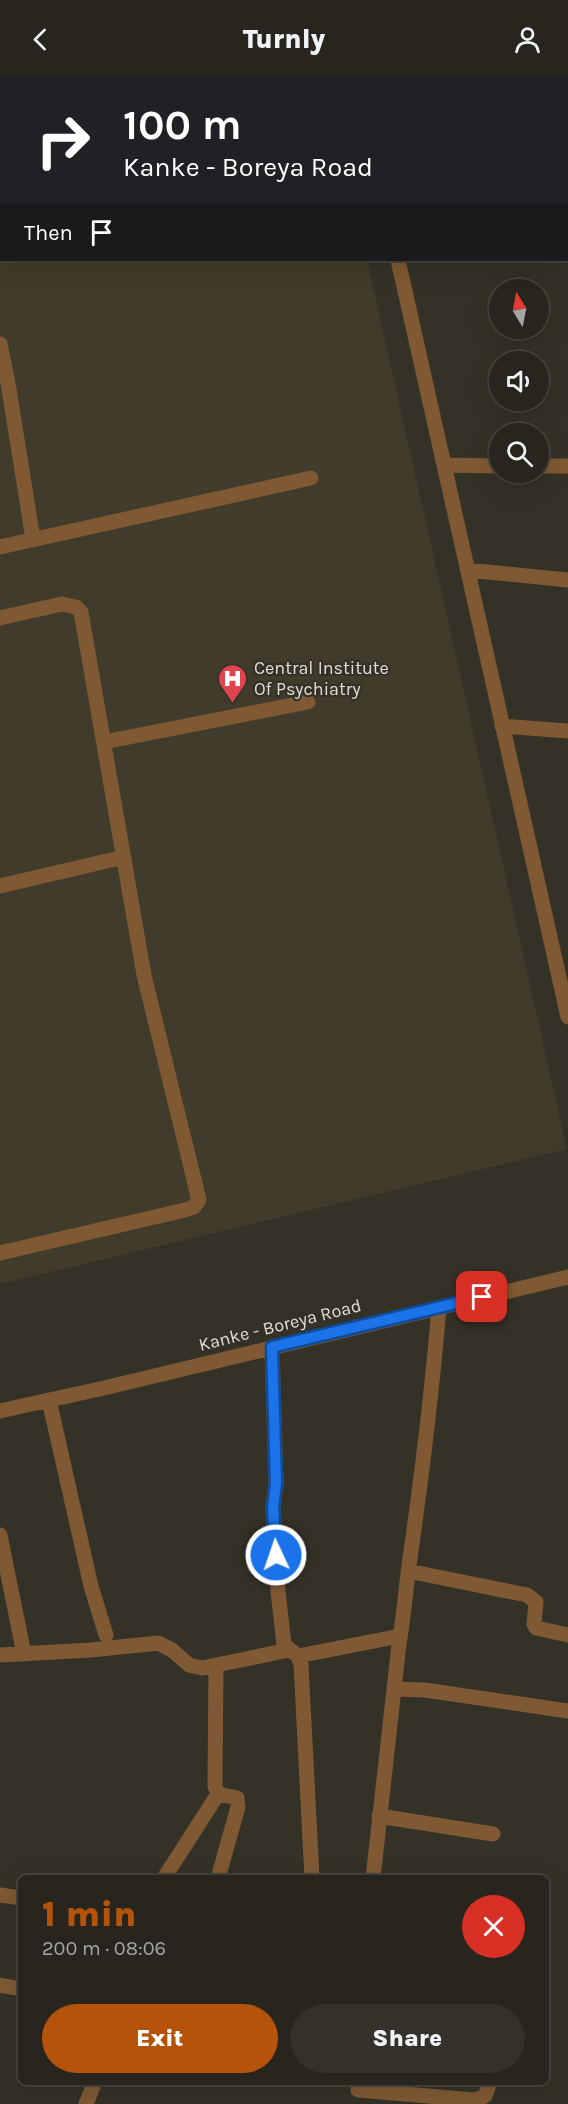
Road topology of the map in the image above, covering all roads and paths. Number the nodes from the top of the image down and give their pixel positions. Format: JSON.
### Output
{"nodes":[{"id":1,"x":398,"y":261,"type":"edge"},
{"id":2,"x":0,"y":344,"type":"edge"},
{"id":3,"x":445,"y":465,"type":"junction"},
{"id":4,"x":489,"y":466,"type":"edge"},
{"id":5,"x":549,"y":466,"type":"edge"},
{"id":6,"x":568,"y":466,"type":"edge"},
{"id":7,"x":311,"y":478,"type":"dead end"},
{"id":8,"x":33,"y":539,"type":"junction"},
{"id":9,"x":0,"y":547,"type":"edge"},
{"id":10,"x":468,"y":570,"type":"junction"},
{"id":11,"x":568,"y":580,"type":"edge"},
{"id":12,"x":0,"y":618,"type":"edge"},
{"id":13,"x":308,"y":702,"type":"dead end"},
{"id":14,"x":502,"y":726,"type":"junction"},
{"id":15,"x":568,"y":731,"type":"edge"},
{"id":16,"x":104,"y":742,"type":"junction"},
{"id":17,"x":124,"y":856,"type":"junction"},
{"id":18,"x":0,"y":886,"type":"edge"},
{"id":19,"x":568,"y":1017,"type":"edge"},
{"id":20,"x":0,"y":1253,"type":"edge"},
{"id":21,"x":568,"y":1277,"type":"edge"},
{"id":22,"x":439,"y":1308,"type":"junction"},
{"id":23,"x":272,"y":1347,"type":"junction"},
{"id":24,"x":49,"y":1400,"type":"junction"},
{"id":25,"x":0,"y":1411,"type":"edge"},
{"id":26,"x":0,"y":1535,"type":"edge"},
{"id":27,"x":408,"y":1571,"type":"junction"},
{"id":28,"x":106,"y":1635,"type":"dead end"},
{"id":29,"x":568,"y":1635,"type":"edge"},
{"id":30,"x":400,"y":1636,"type":"junction"},
{"id":31,"x":294,"y":1653,"type":"junction"},
{"id":32,"x":24,"y":1654,"type":"junction"},
{"id":33,"x":0,"y":1655,"type":"edge"},
{"id":34,"x":216,"y":1665,"type":"junction"},
{"id":35,"x":395,"y":1689,"type":"junction"},
{"id":36,"x":568,"y":1711,"type":"edge"},
{"id":37,"x":218,"y":1794,"type":"junction"},
{"id":38,"x":379,"y":1816,"type":"junction"},
{"id":39,"x":493,"y":1834,"type":"dead end"},
{"id":40,"x":166,"y":1875,"type":"edge"},
{"id":41,"x":219,"y":1875,"type":"edge"},
{"id":42,"x":312,"y":1875,"type":"edge"},
{"id":43,"x":373,"y":1875,"type":"edge"},
{"id":44,"x":0,"y":1894,"type":"edge"},
{"id":45,"x":18,"y":1897,"type":"edge"},
{"id":46,"x":0,"y":1985,"type":"edge"},
{"id":47,"x":18,"y":1988,"type":"edge"},
{"id":48,"x":94,"y":2085,"type":"edge"},
{"id":49,"x":490,"y":2085,"type":"edge"},
{"id":50,"x":357,"y":2092,"type":"edge"},
{"id":51,"x":86,"y":2104,"type":"edge"}],
"edges":[{"from":1,"to":3,"type":"street"},
{"from":2,"to":8,"type":"street"},
{"from":3,"to":4,"type":"street"},
{"from":3,"to":10,"type":"street"},
{"from":5,"to":6,"type":"street"},
{"from":7,"to":8,"type":"street"},
{"from":8,"to":9,"type":"street"},
{"from":10,"to":11,"type":"street"},
{"from":10,"to":14,"type":"street"},
{"from":12,"to":16,"type":"street"},
{"from":13,"to":16,"type":"street"},
{"from":14,"to":15,"type":"street"},
{"from":14,"to":19,"type":"street"},
{"from":16,"to":17,"type":"street"},
{"from":17,"to":18,"type":"street"},
{"from":17,"to":20,"type":"street"},
{"from":21,"to":22,"type":"street","name":"Kanke - Boreya Road"},
{"from":22,"to":23,"type":"street","name":"Kanke - Boreya Road"},
{"from":22,"to":27,"type":"street"},
{"from":23,"to":24,"type":"street","name":"Kanke - Boreya Road"},
{"from":23,"to":31,"type":"street"},
{"from":24,"to":25,"type":"street","name":"Kanke - Boreya Road"},
{"from":24,"to":28,"type":"street"},
{"from":26,"to":32,"type":"street"},
{"from":27,"to":29,"type":"street"},
{"from":27,"to":30,"type":"street"},
{"from":30,"to":31,"type":"street"},
{"from":30,"to":35,"type":"street"},
{"from":31,"to":34,"type":"street"},
{"from":31,"to":42,"type":"street"},
{"from":32,"to":33,"type":"street"},
{"from":32,"to":34,"type":"street"},
{"from":34,"to":37,"type":"street"},
{"from":35,"to":36,"type":"street"},
{"from":35,"to":38,"type":"street"},
{"from":37,"to":40,"type":"street"},
{"from":37,"to":41,"type":"street"},
{"from":38,"to":39,"type":"street"},
{"from":38,"to":43,"type":"street"},
{"from":44,"to":45,"type":"street"},
{"from":46,"to":47,"type":"street"},
{"from":48,"to":51,"type":"street"},
{"from":49,"to":50,"type":"street"}]}
